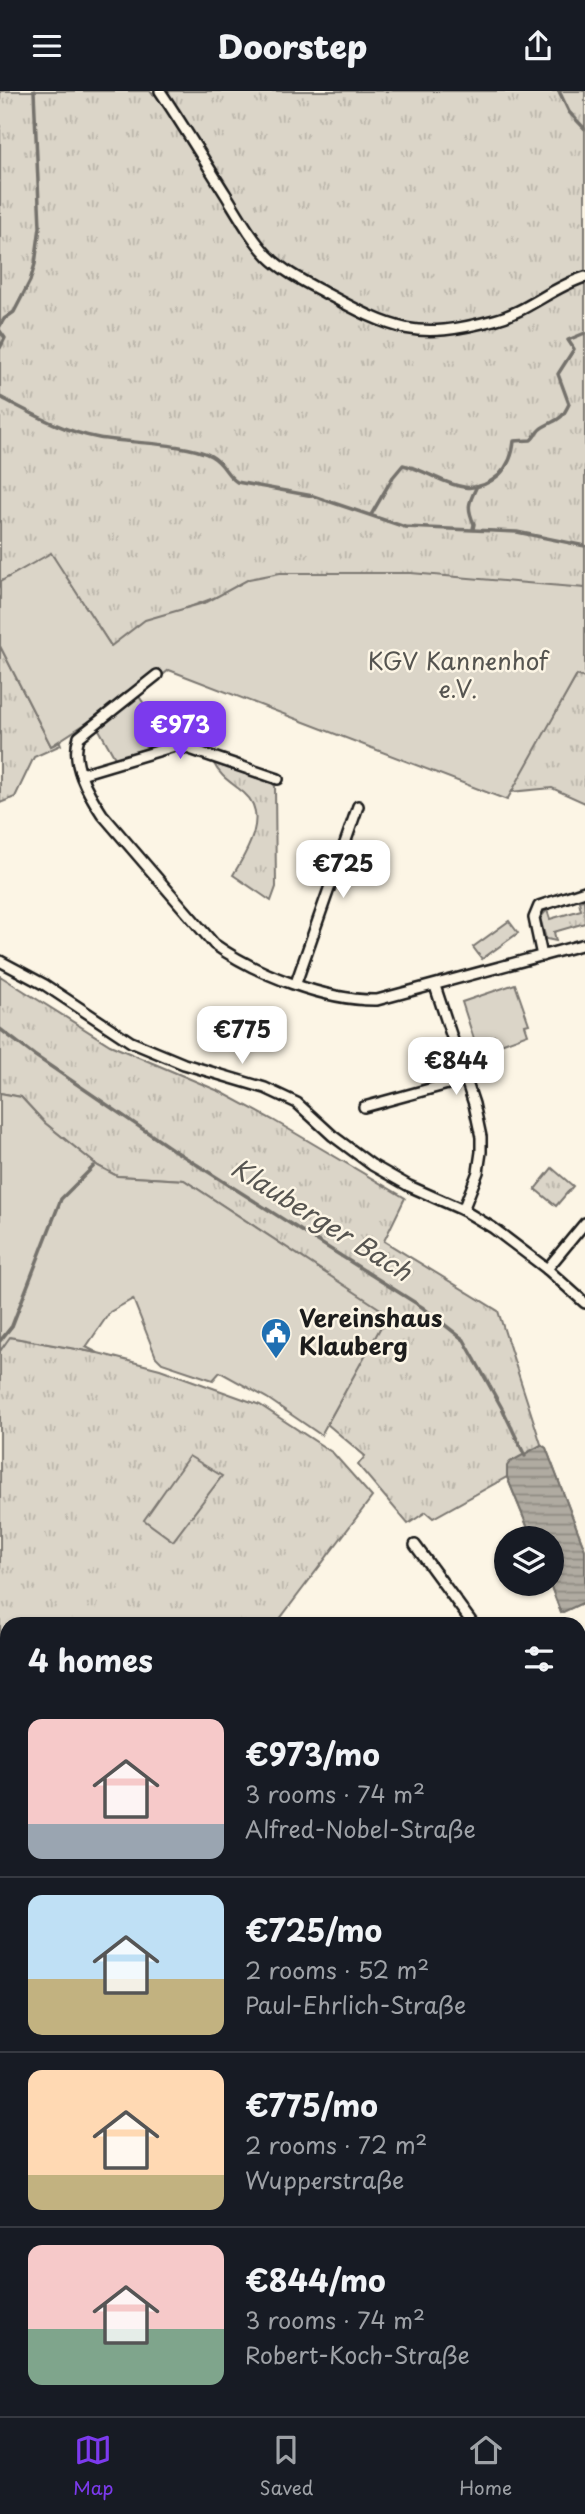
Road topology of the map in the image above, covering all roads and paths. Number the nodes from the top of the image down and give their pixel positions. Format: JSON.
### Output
{"nodes":[{"id":1,"x":160,"y":91,"type":"edge"},
{"id":2,"x":585,"y":277,"type":"edge"},
{"id":3,"x":157,"y":675,"type":"dead end"},
{"id":4,"x":81,"y":774,"type":"junction"},
{"id":5,"x":278,"y":779,"type":"dead end"},
{"id":6,"x":358,"y":806,"type":"dead end"},
{"id":7,"x":585,"y":891,"type":"edge"},
{"id":8,"x":585,"y":944,"type":"edge"},
{"id":9,"x":542,"y":956,"type":"junction"},
{"id":10,"x":0,"y":961,"type":"edge"},
{"id":11,"x":296,"y":983,"type":"junction"},
{"id":12,"x":435,"y":986,"type":"junction"},
{"id":13,"x":466,"y":1079,"type":"junction"},
{"id":14,"x":364,"y":1107,"type":"dead end"},
{"id":15,"x":463,"y":1210,"type":"junction"},
{"id":16,"x":585,"y":1223,"type":"edge"},
{"id":17,"x":547,"y":1269,"type":"junction"},
{"id":18,"x":585,"y":1303,"type":"edge"},
{"id":19,"x":415,"y":1545,"type":"dead end"},
{"id":20,"x":468,"y":1617,"type":"edge"}],
"edges":[{"from":1,"to":2,"type":"street"},
{"from":3,"to":4,"type":"street"},
{"from":4,"to":5,"type":"street"},
{"from":4,"to":11,"type":"street"},
{"from":6,"to":11,"type":"street"},
{"from":7,"to":9,"type":"street"},
{"from":8,"to":9,"type":"street"},
{"from":9,"to":12,"type":"street"},
{"from":10,"to":15,"type":"street"},
{"from":11,"to":12,"type":"street"},
{"from":12,"to":13,"type":"street"},
{"from":13,"to":14,"type":"street"},
{"from":13,"to":15,"type":"street"},
{"from":15,"to":17,"type":"street"},
{"from":16,"to":17,"type":"street"},
{"from":17,"to":18,"type":"street"},
{"from":19,"to":20,"type":"street"}]}
